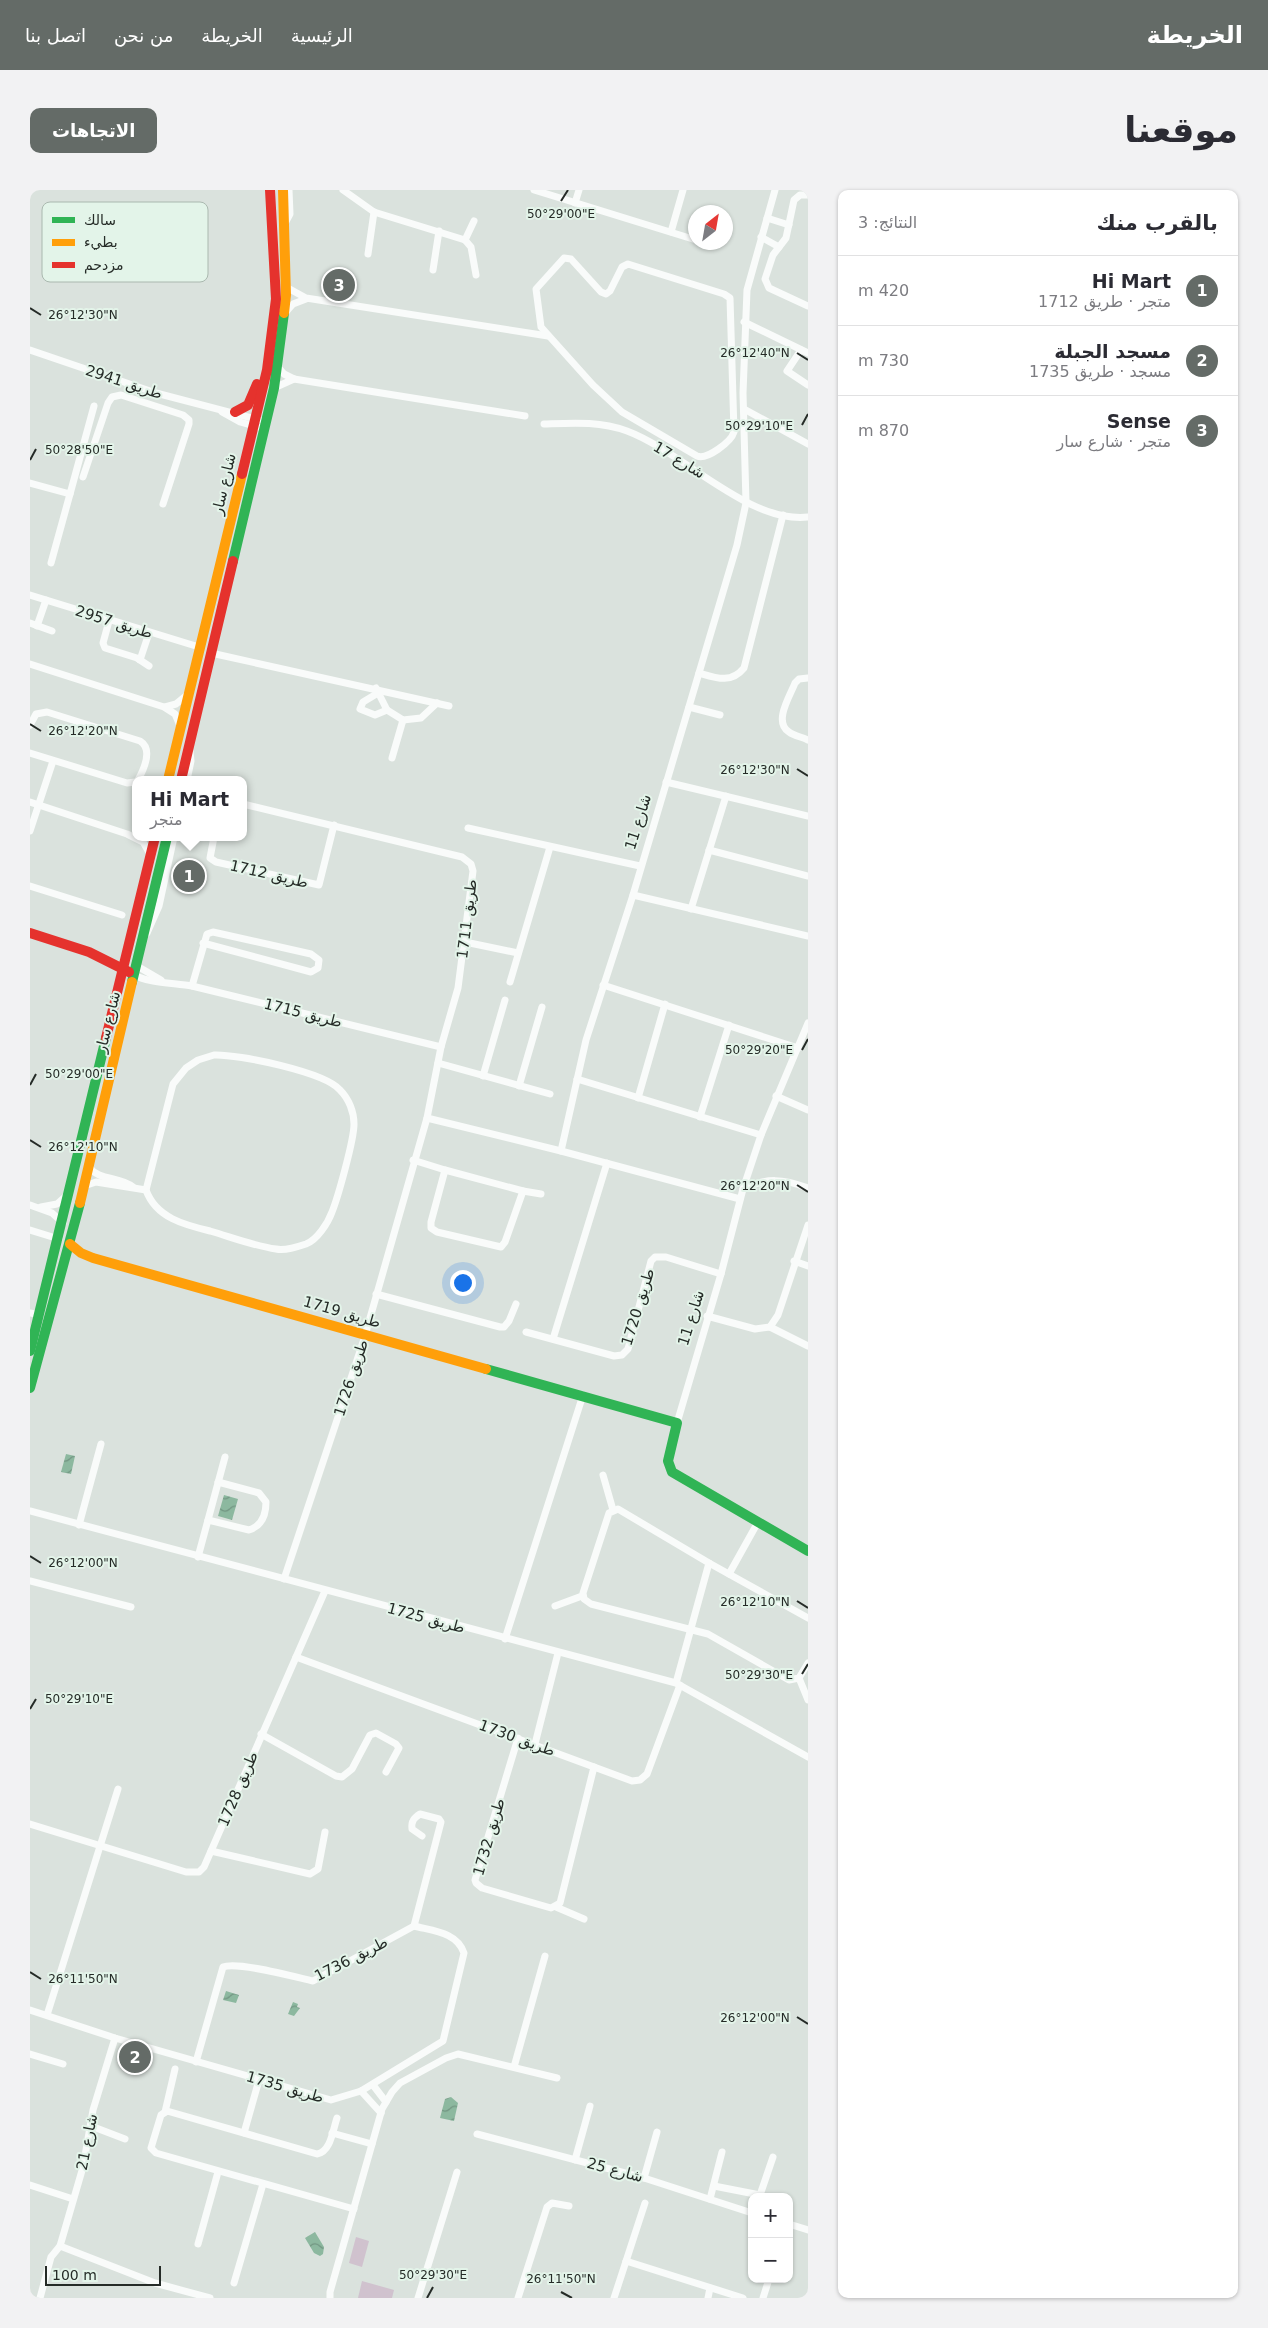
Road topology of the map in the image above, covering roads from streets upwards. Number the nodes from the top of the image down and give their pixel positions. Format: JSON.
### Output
{"nodes":[{"id":1,"x":270,"y":190,"type":"edge"},
{"id":2,"x":283,"y":190,"type":"edge"},
{"id":3,"x":290,"y":190,"type":"edge"},
{"id":4,"x":343,"y":190,"type":"edge"},
{"id":5,"x":534,"y":190,"type":"edge"},
{"id":6,"x":579,"y":190,"type":"edge"},
{"id":7,"x":683,"y":190,"type":"edge"},
{"id":8,"x":775,"y":190,"type":"edge"},
{"id":9,"x":808,"y":195,"type":"edge"},
{"id":10,"x":575,"y":203,"type":"junction"},
{"id":11,"x":374,"y":212,"type":"junction"},
{"id":12,"x":767,"y":218,"type":"junction"},
{"id":13,"x":474,"y":221,"type":"dead end"},
{"id":14,"x":284,"y":225,"type":"junction"},
{"id":15,"x":789,"y":225,"type":"junction"},
{"id":16,"x":439,"y":232,"type":"junction"},
{"id":17,"x":672,"y":232,"type":"junction"},
{"id":18,"x":688,"y":237,"type":"edge"},
{"id":19,"x":761,"y":237,"type":"junction"},
{"id":20,"x":465,"y":240,"type":"junction"},
{"id":21,"x":779,"y":247,"type":"junction"},
{"id":22,"x":368,"y":254,"type":"dead end"},
{"id":23,"x":433,"y":270,"type":"dead end"},
{"id":24,"x":476,"y":276,"type":"dead end"},
{"id":25,"x":286,"y":286,"type":"junction"},
{"id":26,"x":306,"y":298,"type":"junction"},
{"id":27,"x":808,"y":306,"type":"edge"},
{"id":28,"x":285,"y":313,"type":"junction"},
{"id":29,"x":744,"y":322,"type":"junction"},
{"id":30,"x":548,"y":336,"type":"junction"},
{"id":31,"x":271,"y":349,"type":"junction"},
{"id":32,"x":30,"y":350,"type":"edge"},
{"id":33,"x":805,"y":352,"type":"edge"},
{"id":34,"x":278,"y":367,"type":"junction"},
{"id":35,"x":294,"y":379,"type":"junction"},
{"id":36,"x":808,"y":385,"type":"edge"},
{"id":37,"x":274,"y":388,"type":"junction"},
{"id":38,"x":156,"y":393,"type":"junction"},
{"id":39,"x":152,"y":405,"type":"junction"},
{"id":40,"x":94,"y":406,"type":"dead end"},
{"id":41,"x":744,"y":409,"type":"junction"},
{"id":42,"x":219,"y":410,"type":"junction"},
{"id":43,"x":235,"y":412,"type":"junction"},
{"id":44,"x":525,"y":416,"type":"dead end"},
{"id":45,"x":254,"y":422,"type":"junction"},
{"id":46,"x":544,"y":424,"type":"dead end"},
{"id":47,"x":265,"y":425,"type":"junction"},
{"id":48,"x":808,"y":444,"type":"edge"},
{"id":49,"x":83,"y":477,"type":"dead end"},
{"id":50,"x":30,"y":483,"type":"edge"},
{"id":51,"x":70,"y":494,"type":"junction"},
{"id":52,"x":746,"y":503,"type":"junction"},
{"id":53,"x":163,"y":504,"type":"dead end"},
{"id":54,"x":783,"y":515,"type":"junction"},
{"id":55,"x":808,"y":517,"type":"edge"},
{"id":56,"x":51,"y":563,"type":"dead end"},
{"id":57,"x":30,"y":595,"type":"edge"},
{"id":58,"x":46,"y":600,"type":"junction"},
{"id":59,"x":109,"y":621,"type":"junction"},
{"id":60,"x":33,"y":624,"type":"edge"},
{"id":61,"x":52,"y":631,"type":"dead end"},
{"id":62,"x":150,"y":633,"type":"junction"},
{"id":63,"x":199,"y":646,"type":"junction"},
{"id":64,"x":211,"y":652,"type":"junction"},
{"id":65,"x":140,"y":660,"type":"junction"},
{"id":66,"x":30,"y":664,"type":"edge"},
{"id":67,"x":149,"y":666,"type":"dead end"},
{"id":68,"x":699,"y":673,"type":"junction"},
{"id":69,"x":808,"y":678,"type":"edge"},
{"id":70,"x":377,"y":690,"type":"junction"},
{"id":71,"x":189,"y":693,"type":"junction"},
{"id":72,"x":437,"y":703,"type":"junction"},
{"id":73,"x":449,"y":706,"type":"dead end"},
{"id":74,"x":690,"y":706,"type":"junction"},
{"id":75,"x":164,"y":707,"type":"junction"},
{"id":76,"x":387,"y":710,"type":"junction"},
{"id":77,"x":720,"y":715,"type":"dead end"},
{"id":78,"x":403,"y":720,"type":"junction"},
{"id":79,"x":30,"y":725,"type":"edge"},
{"id":80,"x":181,"y":730,"type":"junction"},
{"id":81,"x":808,"y":740,"type":"edge"},
{"id":82,"x":189,"y":748,"type":"junction"},
{"id":83,"x":30,"y":753,"type":"edge"},
{"id":84,"x":392,"y":758,"type":"dead end"},
{"id":85,"x":53,"y":761,"type":"junction"},
{"id":86,"x":139,"y":776,"type":"edge"},
{"id":87,"x":169,"y":776,"type":"edge"},
{"id":88,"x":182,"y":776,"type":"edge"},
{"id":89,"x":188,"y":776,"type":"edge"},
{"id":90,"x":132,"y":782,"type":"edge"},
{"id":91,"x":666,"y":782,"type":"junction"},
{"id":92,"x":726,"y":796,"type":"junction"},
{"id":93,"x":30,"y":802,"type":"edge"},
{"id":94,"x":39,"y":804,"type":"junction"},
{"id":95,"x":247,"y":805,"type":"edge"},
{"id":96,"x":808,"y":816,"type":"edge"},
{"id":97,"x":334,"y":825,"type":"junction"},
{"id":98,"x":468,"y":828,"type":"dead end"},
{"id":99,"x":30,"y":832,"type":"edge"},
{"id":100,"x":127,"y":834,"type":"junction"},
{"id":101,"x":132,"y":834,"type":"edge"},
{"id":102,"x":132,"y":836,"type":"edge"},
{"id":103,"x":141,"y":841,"type":"edge"},
{"id":104,"x":154,"y":841,"type":"edge"},
{"id":105,"x":166,"y":841,"type":"edge"},
{"id":106,"x":173,"y":841,"type":"edge"},
{"id":107,"x":213,"y":841,"type":"edge"},
{"id":108,"x":550,"y":846,"type":"junction"},
{"id":109,"x":709,"y":850,"type":"junction"},
{"id":110,"x":150,"y":856,"type":"junction"},
{"id":111,"x":640,"y":866,"type":"junction"},
{"id":112,"x":808,"y":876,"type":"edge"},
{"id":113,"x":30,"y":886,"type":"edge"},
{"id":114,"x":633,"y":895,"type":"junction"},
{"id":115,"x":691,"y":909,"type":"junction"},
{"id":116,"x":122,"y":915,"type":"dead end"},
{"id":117,"x":30,"y":934,"type":"edge"},
{"id":118,"x":808,"y":936,"type":"edge"},
{"id":119,"x":143,"y":940,"type":"junction"},
{"id":120,"x":465,"y":942,"type":"junction"},
{"id":121,"x":202,"y":943,"type":"junction"},
{"id":122,"x":518,"y":954,"type":"junction"},
{"id":123,"x":124,"y":965,"type":"junction"},
{"id":124,"x":136,"y":971,"type":"junction"},
{"id":125,"x":510,"y":982,"type":"dead end"},
{"id":126,"x":603,"y":985,"type":"junction"},
{"id":127,"x":192,"y":986,"type":"junction"},
{"id":128,"x":505,"y":1000,"type":"dead end"},
{"id":129,"x":665,"y":1004,"type":"junction"},
{"id":130,"x":542,"y":1007,"type":"dead end"},
{"id":131,"x":808,"y":1023,"type":"edge"},
{"id":132,"x":729,"y":1024,"type":"junction"},
{"id":133,"x":442,"y":1047,"type":"junction"},
{"id":134,"x":798,"y":1048,"type":"junction"},
{"id":135,"x":438,"y":1063,"type":"junction"},
{"id":136,"x":483,"y":1076,"type":"junction"},
{"id":137,"x":577,"y":1079,"type":"junction"},
{"id":138,"x":519,"y":1086,"type":"junction"},
{"id":139,"x":550,"y":1094,"type":"dead end"},
{"id":140,"x":776,"y":1096,"type":"junction"},
{"id":141,"x":638,"y":1098,"type":"junction"},
{"id":142,"x":808,"y":1110,"type":"edge"},
{"id":143,"x":700,"y":1117,"type":"junction"},
{"id":144,"x":427,"y":1118,"type":"junction"},
{"id":145,"x":761,"y":1135,"type":"junction"},
{"id":146,"x":561,"y":1151,"type":"junction"},
{"id":147,"x":413,"y":1160,"type":"junction"},
{"id":148,"x":607,"y":1163,"type":"junction"},
{"id":149,"x":89,"y":1166,"type":"junction"},
{"id":150,"x":445,"y":1170,"type":"junction"},
{"id":151,"x":84,"y":1186,"type":"junction"},
{"id":152,"x":133,"y":1187,"type":"junction"},
{"id":153,"x":808,"y":1188,"type":"edge"},
{"id":154,"x":743,"y":1189,"type":"junction"},
{"id":155,"x":146,"y":1190,"type":"junction"},
{"id":156,"x":523,"y":1191,"type":"junction"},
{"id":157,"x":70,"y":1193,"type":"junction"},
{"id":158,"x":541,"y":1194,"type":"dead end"},
{"id":159,"x":740,"y":1199,"type":"junction"},
{"id":160,"x":30,"y":1204,"type":"edge"},
{"id":161,"x":38,"y":1207,"type":"junction"},
{"id":162,"x":63,"y":1223,"type":"junction"},
{"id":163,"x":808,"y":1225,"type":"edge"},
{"id":164,"x":30,"y":1230,"type":"edge"},
{"id":165,"x":59,"y":1239,"type":"junction"},
{"id":166,"x":70,"y":1244,"type":"junction"},
{"id":167,"x":93,"y":1258,"type":"junction"},
{"id":168,"x":794,"y":1261,"type":"junction"},
{"id":169,"x":65,"y":1264,"type":"junction"},
{"id":170,"x":808,"y":1266,"type":"edge"},
{"id":171,"x":721,"y":1274,"type":"junction"},
{"id":172,"x":376,"y":1294,"type":"junction"},
{"id":173,"x":516,"y":1304,"type":"dead end"},
{"id":174,"x":35,"y":1314,"type":"edge"},
{"id":175,"x":707,"y":1316,"type":"junction"},
{"id":176,"x":34,"y":1325,"type":"edge"},
{"id":177,"x":770,"y":1327,"type":"junction"},
{"id":178,"x":526,"y":1332,"type":"dead end"},
{"id":179,"x":365,"y":1334,"type":"junction"},
{"id":180,"x":553,"y":1339,"type":"junction"},
{"id":181,"x":808,"y":1346,"type":"edge"},
{"id":182,"x":30,"y":1351,"type":"edge"},
{"id":183,"x":30,"y":1388,"type":"edge"},
{"id":184,"x":583,"y":1395,"type":"junction"},
{"id":185,"x":677,"y":1423,"type":"junction"},
{"id":186,"x":102,"y":1444,"type":"dead end"},
{"id":187,"x":225,"y":1456,"type":"dead end"},
{"id":188,"x":604,"y":1475,"type":"dead end"},
{"id":189,"x":218,"y":1482,"type":"junction"},
{"id":190,"x":613,"y":1510,"type":"junction"},
{"id":191,"x":30,"y":1511,"type":"edge"},
{"id":192,"x":208,"y":1520,"type":"junction"},
{"id":193,"x":758,"y":1522,"type":"junction"},
{"id":194,"x":79,"y":1525,"type":"junction"},
{"id":195,"x":808,"y":1551,"type":"edge"},
{"id":196,"x":198,"y":1557,"type":"junction"},
{"id":197,"x":709,"y":1563,"type":"junction"},
{"id":198,"x":729,"y":1574,"type":"junction"},
{"id":199,"x":284,"y":1579,"type":"junction"},
{"id":200,"x":30,"y":1581,"type":"edge"},
{"id":201,"x":325,"y":1591,"type":"junction"},
{"id":202,"x":582,"y":1596,"type":"junction"},
{"id":203,"x":555,"y":1606,"type":"dead end"},
{"id":204,"x":131,"y":1607,"type":"dead end"},
{"id":205,"x":808,"y":1618,"type":"edge"},
{"id":206,"x":690,"y":1630,"type":"junction"},
{"id":207,"x":505,"y":1638,"type":"junction"},
{"id":208,"x":558,"y":1653,"type":"junction"},
{"id":209,"x":296,"y":1657,"type":"junction"},
{"id":210,"x":808,"y":1664,"type":"edge"},
{"id":211,"x":799,"y":1678,"type":"junction"},
{"id":212,"x":678,"y":1684,"type":"junction"},
{"id":213,"x":808,"y":1700,"type":"edge"},
{"id":214,"x":261,"y":1734,"type":"junction"},
{"id":215,"x":518,"y":1738,"type":"junction"},
{"id":216,"x":535,"y":1744,"type":"junction"},
{"id":217,"x":808,"y":1757,"type":"edge"},
{"id":218,"x":594,"y":1767,"type":"junction"},
{"id":219,"x":386,"y":1772,"type":"dead end"},
{"id":220,"x":118,"y":1789,"type":"dead end"},
{"id":221,"x":30,"y":1824,"type":"edge"},
{"id":222,"x":326,"y":1832,"type":"dead end"},
{"id":223,"x":422,"y":1836,"type":"dead end"},
{"id":224,"x":101,"y":1844,"type":"junction"},
{"id":225,"x":211,"y":1851,"type":"junction"},
{"id":226,"x":556,"y":1907,"type":"junction"},
{"id":227,"x":584,"y":1919,"type":"dead end"},
{"id":228,"x":414,"y":1926,"type":"junction"},
{"id":229,"x":545,"y":1956,"type":"dead end"},
{"id":230,"x":30,"y":2010,"type":"edge"},
{"id":231,"x":47,"y":2015,"type":"junction"},
{"id":232,"x":115,"y":2038,"type":"junction"},
{"id":233,"x":30,"y":2054,"type":"edge"},
{"id":234,"x":196,"y":2062,"type":"junction"},
{"id":235,"x":63,"y":2064,"type":"dead end"},
{"id":236,"x":514,"y":2067,"type":"junction"},
{"id":237,"x":175,"y":2069,"type":"dead end"},
{"id":238,"x":557,"y":2078,"type":"dead end"},
{"id":239,"x":259,"y":2080,"type":"junction"},
{"id":240,"x":373,"y":2085,"type":"junction"},
{"id":241,"x":361,"y":2091,"type":"junction"},
{"id":242,"x":386,"y":2102,"type":"junction"},
{"id":243,"x":590,"y":2106,"type":"dead end"},
{"id":244,"x":165,"y":2112,"type":"junction"},
{"id":245,"x":381,"y":2113,"type":"junction"},
{"id":246,"x":337,"y":2118,"type":"dead end"},
{"id":247,"x":91,"y":2126,"type":"junction"},
{"id":248,"x":657,"y":2132,"type":"dead end"},
{"id":249,"x":244,"y":2133,"type":"junction"},
{"id":250,"x":332,"y":2133,"type":"junction"},
{"id":251,"x":477,"y":2134,"type":"dead end"},
{"id":252,"x":125,"y":2139,"type":"dead end"},
{"id":253,"x":372,"y":2144,"type":"junction"},
{"id":254,"x":722,"y":2152,"type":"dead end"},
{"id":255,"x":773,"y":2157,"type":"dead end"},
{"id":256,"x":575,"y":2160,"type":"junction"},
{"id":257,"x":218,"y":2172,"type":"junction"},
{"id":258,"x":457,"y":2172,"type":"dead end"},
{"id":259,"x":644,"y":2178,"type":"junction"},
{"id":260,"x":263,"y":2184,"type":"junction"},
{"id":261,"x":30,"y":2185,"type":"edge"},
{"id":262,"x":714,"y":2186,"type":"junction"},
{"id":263,"x":710,"y":2199,"type":"junction"},
{"id":264,"x":73,"y":2200,"type":"junction"},
{"id":265,"x":645,"y":2203,"type":"dead end"},
{"id":266,"x":570,"y":2206,"type":"dead end"},
{"id":267,"x":354,"y":2210,"type":"junction"},
{"id":268,"x":748,"y":2212,"type":"edge"},
{"id":269,"x":793,"y":2225,"type":"edge"},
{"id":270,"x":808,"y":2230,"type":"edge"},
{"id":271,"x":198,"y":2244,"type":"dead end"},
{"id":272,"x":60,"y":2246,"type":"junction"},
{"id":273,"x":626,"y":2261,"type":"junction"},
{"id":274,"x":234,"y":2283,"type":"dead end"},
{"id":275,"x":768,"y":2283,"type":"edge"},
{"id":276,"x":710,"y":2288,"type":"junction"},
{"id":277,"x":187,"y":2296,"type":"edge"},
{"id":278,"x":40,"y":2298,"type":"edge"},
{"id":279,"x":210,"y":2298,"type":"edge"},
{"id":280,"x":331,"y":2298,"type":"edge"},
{"id":281,"x":418,"y":2298,"type":"edge"},
{"id":282,"x":518,"y":2298,"type":"edge"},
{"id":283,"x":614,"y":2298,"type":"edge"},
{"id":284,"x":708,"y":2298,"type":"edge"},
{"id":285,"x":743,"y":2298,"type":"edge"},
{"id":286,"x":763,"y":2298,"type":"edge"}],
"edges":[{"from":1,"to":31,"type":"street","name":"شارع سار"},
{"from":2,"to":14,"type":"street","name":"شارع سار"},
{"from":3,"to":14,"type":"street"},
{"from":4,"to":11,"type":"street"},
{"from":5,"to":10,"type":"street"},
{"from":6,"to":10,"type":"street"},
{"from":7,"to":17,"type":"street"},
{"from":8,"to":12,"type":"street","name":"شارع 11"},
{"from":9,"to":15,"type":"street"},
{"from":10,"to":17,"type":"street"},
{"from":11,"to":16,"type":"street"},
{"from":11,"to":22,"type":"street"},
{"from":12,"to":15,"type":"street"},
{"from":12,"to":19,"type":"street","name":"شارع 11"},
{"from":13,"to":20,"type":"street"},
{"from":14,"to":25,"type":"street","name":"شارع سار"},
{"from":15,"to":21,"type":"street"},
{"from":16,"to":20,"type":"street"},
{"from":16,"to":23,"type":"street"},
{"from":17,"to":18,"type":"street"},
{"from":19,"to":21,"type":"street"},
{"from":19,"to":29,"type":"street","name":"شارع 11"},
{"from":20,"to":24,"type":"street"},
{"from":21,"to":27,"type":"street"},
{"from":25,"to":26,"type":"street"},
{"from":25,"to":28,"type":"street","name":"شارع سار"},
{"from":26,"to":28,"type":"street"},
{"from":26,"to":30,"type":"street"},
{"from":28,"to":34,"type":"street","name":"شارع سار"},
{"from":29,"to":33,"type":"street"},
{"from":29,"to":41,"type":"street","name":"شارع 11"},
{"from":30,"to":30,"type":"street"},
{"from":31,"to":43,"type":"street"},
{"from":31,"to":45,"type":"street","name":"شارع سار"},
{"from":32,"to":38,"type":"street","name":"طريق 2941"},
{"from":33,"to":36,"type":"street"},
{"from":34,"to":35,"type":"street"},
{"from":34,"to":37,"type":"street","name":"شارع سار"},
{"from":35,"to":37,"type":"street"},
{"from":35,"to":44,"type":"street"},
{"from":37,"to":47,"type":"street","name":"شارع سار"},
{"from":38,"to":39,"type":"street"},
{"from":38,"to":42,"type":"street","name":"طريق 2941"},
{"from":39,"to":49,"type":"street"},
{"from":39,"to":53,"type":"street"},
{"from":40,"to":51,"type":"street"},
{"from":41,"to":48,"type":"street"},
{"from":41,"to":52,"type":"street","name":"شارع 11"},
{"from":42,"to":43,"type":"street","name":"طريق 2941"},
{"from":42,"to":45,"type":"street","name":"طريق 2941"},
{"from":43,"to":45,"type":"street","name":"طريق 2941"},
{"from":45,"to":47,"type":"street","name":"طريق 2941"},
{"from":45,"to":63,"type":"street","name":"شارع سار"},
{"from":46,"to":52,"type":"street","name":"شارع 17"},
{"from":47,"to":64,"type":"street","name":"شارع سار"},
{"from":50,"to":51,"type":"street"},
{"from":51,"to":56,"type":"street"},
{"from":52,"to":54,"type":"street","name":"شارع 17"},
{"from":52,"to":68,"type":"street","name":"شارع 11"},
{"from":54,"to":55,"type":"street","name":"شارع 17"},
{"from":54,"to":68,"type":"street"},
{"from":57,"to":58,"type":"street","name":"طريق 2957"},
{"from":58,"to":59,"type":"street","name":"طريق 2957"},
{"from":58,"to":60,"type":"street"},
{"from":59,"to":62,"type":"street","name":"طريق 2957"},
{"from":59,"to":65,"type":"street"},
{"from":60,"to":61,"type":"street"},
{"from":62,"to":63,"type":"street","name":"طريق 2957"},
{"from":62,"to":65,"type":"street"},
{"from":63,"to":71,"type":"street","name":"شارع سار"},
{"from":64,"to":70,"type":"street"},
{"from":64,"to":82,"type":"street","name":"شارع سار"},
{"from":65,"to":67,"type":"street"},
{"from":66,"to":75,"type":"street"},
{"from":68,"to":74,"type":"street","name":"شارع 11"},
{"from":69,"to":81,"type":"street"},
{"from":70,"to":72,"type":"street"},
{"from":70,"to":76,"type":"street"},
{"from":70,"to":76,"type":"street"},
{"from":71,"to":75,"type":"street"},
{"from":71,"to":80,"type":"street","name":"شارع سار"},
{"from":72,"to":73,"type":"street"},
{"from":72,"to":78,"type":"street"},
{"from":74,"to":77,"type":"street"},
{"from":74,"to":91,"type":"street","name":"شارع 11"},
{"from":75,"to":80,"type":"street"},
{"from":76,"to":78,"type":"street"},
{"from":78,"to":84,"type":"street"},
{"from":79,"to":86,"type":"street"},
{"from":80,"to":87,"type":"street","name":"شارع سار"},
{"from":82,"to":88,"type":"street","name":"شارع سار"},
{"from":82,"to":89,"type":"street"},
{"from":83,"to":85,"type":"street"},
{"from":85,"to":90,"type":"street"},
{"from":85,"to":94,"type":"street"},
{"from":91,"to":92,"type":"street"},
{"from":91,"to":111,"type":"street","name":"شارع 11"},
{"from":92,"to":96,"type":"street"},
{"from":92,"to":109,"type":"street"},
{"from":93,"to":94,"type":"street"},
{"from":94,"to":99,"type":"street"},
{"from":94,"to":100,"type":"street"},
{"from":95,"to":97,"type":"street","name":"طريق 1711"},
{"from":97,"to":107,"type":"street","name":"طريق 1712"},
{"from":97,"to":120,"type":"street","name":"طريق 1711"},
{"from":98,"to":108,"type":"street"},
{"from":100,"to":101,"type":"street"},
{"from":100,"to":102,"type":"street"},
{"from":103,"to":110,"type":"street"},
{"from":104,"to":110,"type":"street","name":"شارع سار"},
{"from":105,"to":119,"type":"street","name":"شارع سار"},
{"from":106,"to":119,"type":"street"},
{"from":108,"to":111,"type":"street"},
{"from":108,"to":122,"type":"street"},
{"from":109,"to":112,"type":"street"},
{"from":109,"to":115,"type":"street"},
{"from":110,"to":123,"type":"street","name":"شارع سار"},
{"from":111,"to":114,"type":"street","name":"شارع 11"},
{"from":113,"to":116,"type":"street"},
{"from":114,"to":115,"type":"street"},
{"from":114,"to":126,"type":"street","name":"شارع 11"},
{"from":115,"to":118,"type":"street"},
{"from":117,"to":123,"type":"street"},
{"from":119,"to":124,"type":"street","name":"شارع سار"},
{"from":120,"to":122,"type":"street"},
{"from":120,"to":133,"type":"street","name":"طريق 1711"},
{"from":121,"to":121,"type":"street"},
{"from":121,"to":127,"type":"street"},
{"from":122,"to":125,"type":"street"},
{"from":123,"to":124,"type":"street"},
{"from":123,"to":157,"type":"street","name":"شارع سار"},
{"from":124,"to":127,"type":"street","name":"طريق 1715"},
{"from":124,"to":149,"type":"street","name":"شارع سار"},
{"from":126,"to":129,"type":"street"},
{"from":126,"to":137,"type":"street","name":"شارع 11"},
{"from":127,"to":133,"type":"street","name":"طريق 1715"},
{"from":128,"to":136,"type":"street"},
{"from":129,"to":132,"type":"street"},
{"from":129,"to":141,"type":"street"},
{"from":130,"to":138,"type":"street"},
{"from":131,"to":134,"type":"street","name":"شارع 11"},
{"from":132,"to":134,"type":"street"},
{"from":132,"to":143,"type":"street"},
{"from":133,"to":135,"type":"street","name":"طريق 1711"},
{"from":134,"to":140,"type":"street","name":"شارع 11"},
{"from":135,"to":136,"type":"street"},
{"from":135,"to":144,"type":"street","name":"طريق 1711"},
{"from":136,"to":138,"type":"street"},
{"from":137,"to":141,"type":"street"},
{"from":137,"to":146,"type":"street","name":"شارع 11"},
{"from":138,"to":139,"type":"street"},
{"from":140,"to":142,"type":"street"},
{"from":140,"to":145,"type":"street","name":"شارع 11"},
{"from":141,"to":143,"type":"street"},
{"from":143,"to":145,"type":"street"},
{"from":144,"to":146,"type":"street"},
{"from":144,"to":147,"type":"street","name":"طريق 1726"},
{"from":145,"to":154,"type":"street","name":"شارع 11"},
{"from":146,"to":148,"type":"street"},
{"from":147,"to":150,"type":"street"},
{"from":147,"to":172,"type":"street","name":"طريق 1726"},
{"from":148,"to":159,"type":"street"},
{"from":148,"to":180,"type":"street"},
{"from":149,"to":151,"type":"street","name":"شارع سار"},
{"from":149,"to":152,"type":"street"},
{"from":150,"to":156,"type":"street"},
{"from":150,"to":156,"type":"street"},
{"from":151,"to":152,"type":"street"},
{"from":151,"to":166,"type":"street","name":"شارع سار"},
{"from":152,"to":155,"type":"street"},
{"from":153,"to":154,"type":"street"},
{"from":154,"to":159,"type":"street","name":"شارع 11"},
{"from":155,"to":155,"type":"street"},
{"from":156,"to":158,"type":"street"},
{"from":157,"to":161,"type":"street"},
{"from":157,"to":162,"type":"street","name":"شارع سار"},
{"from":159,"to":171,"type":"street","name":"شارع 11"},
{"from":160,"to":161,"type":"street"},
{"from":161,"to":162,"type":"street"},
{"from":162,"to":165,"type":"street","name":"شارع سار"},
{"from":163,"to":168,"type":"street"},
{"from":164,"to":165,"type":"street"},
{"from":165,"to":174,"type":"street","name":"شارع سار"},
{"from":166,"to":167,"type":"street","name":"طريق 1719"},
{"from":166,"to":169,"type":"street","name":"شارع سار"},
{"from":167,"to":169,"type":"street","name":"طريق 1719"},
{"from":167,"to":179,"type":"street","name":"طريق 1719"},
{"from":168,"to":170,"type":"street"},
{"from":168,"to":177,"type":"street"},
{"from":169,"to":183,"type":"street","name":"شارع سار"},
{"from":171,"to":175,"type":"street","name":"شارع 11"},
{"from":171,"to":180,"type":"street","name":"طريق 1720"},
{"from":172,"to":173,"type":"street"},
{"from":172,"to":179,"type":"street","name":"طريق 1726"},
{"from":174,"to":176,"type":"street","name":"شارع سار"},
{"from":175,"to":177,"type":"street"},
{"from":175,"to":185,"type":"street","name":"شارع 11"},
{"from":176,"to":182,"type":"street","name":"شارع سار"},
{"from":177,"to":181,"type":"street"},
{"from":178,"to":180,"type":"street","name":"طريق 1720"},
{"from":179,"to":184,"type":"street","name":"طريق 1719"},
{"from":179,"to":199,"type":"street","name":"طريق 1726"},
{"from":184,"to":185,"type":"street","name":"طريق 1719"},
{"from":184,"to":207,"type":"street"},
{"from":185,"to":193,"type":"street","name":"شارع 11"},
{"from":186,"to":194,"type":"street"},
{"from":187,"to":189,"type":"street"},
{"from":188,"to":190,"type":"street"},
{"from":189,"to":192,"type":"street"},
{"from":189,"to":192,"type":"street"},
{"from":190,"to":197,"type":"street"},
{"from":190,"to":202,"type":"street"},
{"from":191,"to":194,"type":"street","name":"طريق 1725"},
{"from":192,"to":196,"type":"street"},
{"from":193,"to":195,"type":"street","name":"شارع 11"},
{"from":193,"to":198,"type":"street"},
{"from":194,"to":196,"type":"street","name":"طريق 1725"},
{"from":196,"to":199,"type":"street","name":"طريق 1725"},
{"from":197,"to":198,"type":"street"},
{"from":197,"to":206,"type":"street","name":"طريق 1730"},
{"from":198,"to":205,"type":"street"},
{"from":199,"to":201,"type":"street","name":"طريق 1725"},
{"from":200,"to":204,"type":"street"},
{"from":201,"to":207,"type":"street","name":"طريق 1725"},
{"from":201,"to":209,"type":"street","name":"طريق 1728"},
{"from":202,"to":203,"type":"street"},
{"from":202,"to":206,"type":"street"},
{"from":206,"to":211,"type":"street"},
{"from":206,"to":212,"type":"street","name":"طريق 1730"},
{"from":207,"to":208,"type":"street","name":"طريق 1725"},
{"from":208,"to":212,"type":"street","name":"طريق 1725"},
{"from":208,"to":216,"type":"street"},
{"from":209,"to":214,"type":"street","name":"طريق 1728"},
{"from":209,"to":215,"type":"street","name":"طريق 1730"},
{"from":210,"to":211,"type":"street"},
{"from":211,"to":213,"type":"street"},
{"from":212,"to":217,"type":"street","name":"طريق 1725"},
{"from":212,"to":218,"type":"street","name":"طريق 1730"},
{"from":214,"to":219,"type":"street"},
{"from":214,"to":225,"type":"street","name":"طريق 1728"},
{"from":215,"to":216,"type":"street","name":"طريق 1730"},
{"from":215,"to":226,"type":"street","name":"طريق 1732"},
{"from":216,"to":218,"type":"street","name":"طريق 1730"},
{"from":218,"to":226,"type":"street"},
{"from":220,"to":224,"type":"street"},
{"from":221,"to":224,"type":"street","name":"طريق 1728"},
{"from":222,"to":225,"type":"street"},
{"from":223,"to":228,"type":"street"},
{"from":224,"to":225,"type":"street","name":"طريق 1728"},
{"from":224,"to":231,"type":"street"},
{"from":226,"to":227,"type":"street","name":"طريق 1732"},
{"from":228,"to":234,"type":"street","name":"طريق 1736"},
{"from":228,"to":240,"type":"street","name":"طريق 1735"},
{"from":229,"to":236,"type":"street"},
{"from":230,"to":231,"type":"street","name":"طريق 1735"},
{"from":231,"to":232,"type":"street","name":"طريق 1735"},
{"from":232,"to":234,"type":"street","name":"طريق 1735"},
{"from":232,"to":247,"type":"street","name":"شارع 21"},
{"from":233,"to":235,"type":"street"},
{"from":234,"to":239,"type":"street","name":"طريق 1735"},
{"from":236,"to":238,"type":"street"},
{"from":236,"to":242,"type":"street"},
{"from":237,"to":244,"type":"street"},
{"from":239,"to":241,"type":"street","name":"طريق 1735"},
{"from":239,"to":249,"type":"street"},
{"from":240,"to":241,"type":"street","name":"طريق 1735"},
{"from":240,"to":242,"type":"street"},
{"from":241,"to":245,"type":"street"},
{"from":242,"to":245,"type":"street"},
{"from":243,"to":256,"type":"street"},
{"from":244,"to":249,"type":"street"},
{"from":244,"to":257,"type":"street"},
{"from":245,"to":253,"type":"street"},
{"from":246,"to":250,"type":"street"},
{"from":247,"to":252,"type":"street"},
{"from":247,"to":264,"type":"street","name":"شارع 21"},
{"from":248,"to":259,"type":"street"},
{"from":249,"to":250,"type":"street"},
{"from":250,"to":253,"type":"street"},
{"from":251,"to":256,"type":"street","name":"شارع 25"},
{"from":253,"to":267,"type":"street"},
{"from":254,"to":262,"type":"street"},
{"from":255,"to":262,"type":"street"},
{"from":256,"to":259,"type":"street","name":"شارع 25"},
{"from":257,"to":260,"type":"street"},
{"from":257,"to":271,"type":"street"},
{"from":258,"to":281,"type":"street"},
{"from":259,"to":263,"type":"street","name":"شارع 25"},
{"from":260,"to":267,"type":"street"},
{"from":260,"to":274,"type":"street"},
{"from":261,"to":264,"type":"street"},
{"from":262,"to":263,"type":"street"},
{"from":263,"to":268,"type":"street","name":"شارع 25"},
{"from":264,"to":272,"type":"street","name":"شارع 21"},
{"from":265,"to":273,"type":"street"},
{"from":266,"to":282,"type":"street"},
{"from":267,"to":280,"type":"street"},
{"from":269,"to":270,"type":"street"},
{"from":272,"to":277,"type":"street"},
{"from":272,"to":278,"type":"street","name":"شارع 21"},
{"from":273,"to":276,"type":"street"},
{"from":273,"to":283,"type":"street"},
{"from":275,"to":286,"type":"street"},
{"from":276,"to":284,"type":"street"},
{"from":276,"to":285,"type":"street"},
{"from":277,"to":279,"type":"street"}]}
